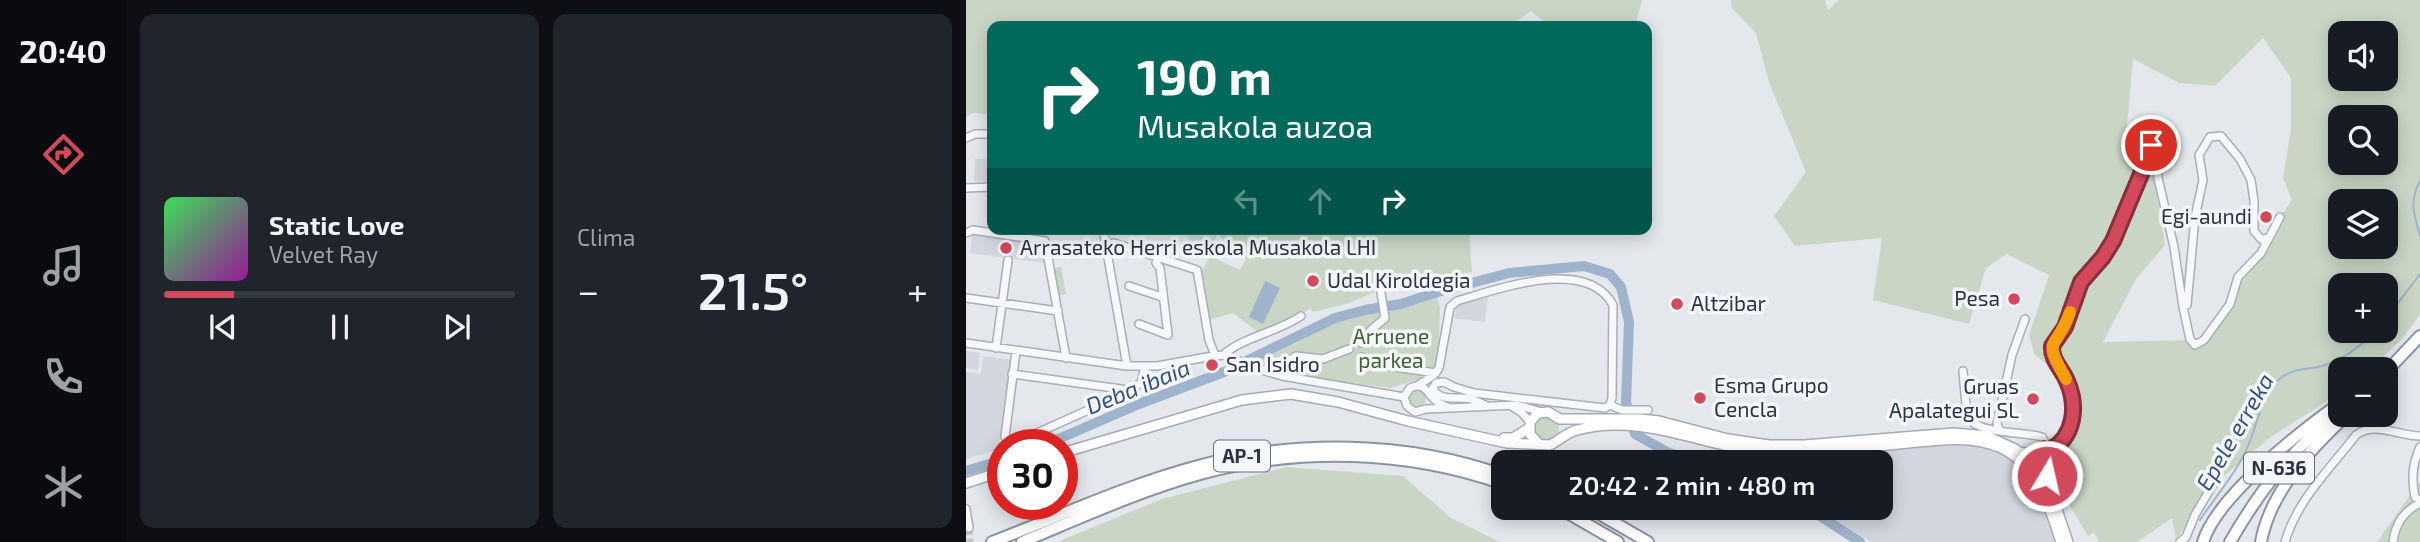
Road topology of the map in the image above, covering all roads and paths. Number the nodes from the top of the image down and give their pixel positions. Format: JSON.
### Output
{"nodes":[{"id":1,"x":987,"y":134,"type":"edge"},
{"id":2,"x":966,"y":138,"type":"edge"},
{"id":3,"x":987,"y":187,"type":"edge"},
{"id":4,"x":968,"y":188,"type":"edge"},
{"id":5,"x":2280,"y":217,"type":"dead end"},
{"id":6,"x":987,"y":232,"type":"edge"},
{"id":7,"x":966,"y":233,"type":"edge"},
{"id":8,"x":1006,"y":235,"type":"edge"},
{"id":9,"x":1105,"y":235,"type":"edge"},
{"id":10,"x":2269,"y":236,"type":"junction"},
{"id":11,"x":1107,"y":244,"type":"junction"},
{"id":12,"x":1158,"y":257,"type":"junction"},
{"id":13,"x":1008,"y":260,"type":"dead end"},
{"id":14,"x":1129,"y":286,"type":"dead end"},
{"id":15,"x":1381,"y":295,"type":"dead end"},
{"id":16,"x":1162,"y":297,"type":"junction"},
{"id":17,"x":966,"y":298,"type":"edge"},
{"id":18,"x":1001,"y":303,"type":"junction"},
{"id":19,"x":1058,"y":312,"type":"junction"},
{"id":20,"x":2185,"y":312,"type":"junction"},
{"id":21,"x":1301,"y":316,"type":"dead end"},
{"id":22,"x":2025,"y":319,"type":"dead end"},
{"id":23,"x":1139,"y":324,"type":"dead end"},
{"id":24,"x":2420,"y":336,"type":"edge"},
{"id":25,"x":966,"y":343,"type":"edge"},
{"id":26,"x":1361,"y":343,"type":"dead end"},
{"id":27,"x":996,"y":348,"type":"junction"},
{"id":28,"x":2411,"y":348,"type":"junction"},
{"id":29,"x":1349,"y":349,"type":"dead end"},
{"id":30,"x":1016,"y":351,"type":"junction"},
{"id":31,"x":1219,"y":355,"type":"junction"},
{"id":32,"x":1362,"y":357,"type":"dead end"},
{"id":33,"x":1066,"y":358,"type":"junction"},
{"id":34,"x":2398,"y":359,"type":"edge"},
{"id":35,"x":2398,"y":364,"type":"edge"},
{"id":36,"x":1127,"y":366,"type":"junction"},
{"id":37,"x":1145,"y":367,"type":"junction"},
{"id":38,"x":1259,"y":370,"type":"junction"},
{"id":39,"x":1963,"y":370,"type":"dead end"},
{"id":40,"x":1012,"y":374,"type":"junction"},
{"id":41,"x":1433,"y":375,"type":"junction"},
{"id":42,"x":1417,"y":386,"type":"junction"},
{"id":43,"x":1457,"y":387,"type":"junction"},
{"id":44,"x":1128,"y":390,"type":"junction"},
{"id":45,"x":1431,"y":392,"type":"junction"},
{"id":46,"x":1404,"y":397,"type":"junction"},
{"id":47,"x":1610,"y":405,"type":"junction"},
{"id":48,"x":1510,"y":406,"type":"junction"},
{"id":49,"x":1491,"y":407,"type":"junction"},
{"id":50,"x":1450,"y":408,"type":"junction"},
{"id":51,"x":1426,"y":410,"type":"junction"},
{"id":52,"x":1646,"y":410,"type":"dead end"},
{"id":53,"x":1543,"y":412,"type":"junction"},
{"id":54,"x":2328,"y":412,"type":"edge"},
{"id":55,"x":1620,"y":418,"type":"junction"},
{"id":56,"x":1560,"y":419,"type":"junction"},
{"id":57,"x":2328,"y":421,"type":"edge"},
{"id":58,"x":1650,"y":424,"type":"junction"},
{"id":59,"x":1529,"y":425,"type":"junction"},
{"id":60,"x":2335,"y":427,"type":"edge"},
{"id":61,"x":1999,"y":430,"type":"junction"},
{"id":62,"x":1561,"y":436,"type":"junction"},
{"id":63,"x":2420,"y":436,"type":"edge"},
{"id":64,"x":1495,"y":439,"type":"junction"},
{"id":65,"x":1538,"y":443,"type":"junction"},
{"id":66,"x":2420,"y":447,"type":"edge"},
{"id":67,"x":1078,"y":448,"type":"edge"},
{"id":68,"x":2044,"y":449,"type":"junction"},
{"id":69,"x":2019,"y":451,"type":"junction"},
{"id":70,"x":1491,"y":472,"type":"edge"},
{"id":71,"x":987,"y":476,"type":"edge"},
{"id":72,"x":1491,"y":480,"type":"edge"},
{"id":73,"x":2215,"y":481,"type":"dead end"},
{"id":74,"x":966,"y":483,"type":"edge"},
{"id":75,"x":2053,"y":498,"type":"junction"},
{"id":76,"x":2420,"y":502,"type":"edge"},
{"id":77,"x":966,"y":509,"type":"edge"},
{"id":78,"x":1580,"y":520,"type":"edge"},
{"id":79,"x":1600,"y":520,"type":"edge"},
{"id":80,"x":1610,"y":520,"type":"edge"},
{"id":81,"x":969,"y":528,"type":"dead end"},
{"id":82,"x":2231,"y":540,"type":"edge"},
{"id":83,"x":992,"y":542,"type":"edge"},
{"id":84,"x":1022,"y":542,"type":"edge"},
{"id":85,"x":1618,"y":542,"type":"edge"},
{"id":86,"x":1636,"y":542,"type":"edge"},
{"id":87,"x":1648,"y":542,"type":"edge"},
{"id":88,"x":2061,"y":542,"type":"edge"},
{"id":89,"x":2068,"y":542,"type":"edge"},
{"id":90,"x":2180,"y":542,"type":"edge"},
{"id":91,"x":2203,"y":542,"type":"edge"},
{"id":92,"x":2261,"y":542,"type":"edge"},
{"id":93,"x":2285,"y":542,"type":"edge"},
{"id":94,"x":2393,"y":542,"type":"edge"}],
"edges":[{"from":1,"to":2,"type":"street"},
{"from":3,"to":4,"type":"street"},
{"from":5,"to":10,"type":"street"},
{"from":6,"to":7,"type":"street"},
{"from":8,"to":19,"type":"street"},
{"from":9,"to":11,"type":"street"},
{"from":10,"to":20,"type":"street"},
{"from":10,"to":20,"type":"street"},
{"from":11,"to":12,"type":"street"},
{"from":11,"to":36,"type":"street"},
{"from":12,"to":16,"type":"street"},
{"from":12,"to":31,"type":"street"},
{"from":13,"to":18,"type":"street"},
{"from":14,"to":16,"type":"street"},
{"from":15,"to":26,"type":"street"},
{"from":16,"to":23,"type":"street"},
{"from":17,"to":18,"type":"street"},
{"from":18,"to":19,"type":"street"},
{"from":18,"to":27,"type":"street"},
{"from":19,"to":33,"type":"street"},
{"from":20,"to":68,"type":"street"},
{"from":21,"to":31,"type":"street"},
{"from":22,"to":61,"type":"street"},
{"from":24,"to":28,"type":"highway"},
{"from":25,"to":27,"type":"street"},
{"from":27,"to":30,"type":"street"},
{"from":28,"to":34,"type":"highway"},
{"from":28,"to":35,"type":"highway"},
{"from":29,"to":38,"type":"street"},
{"from":30,"to":33,"type":"street"},
{"from":30,"to":40,"type":"street"},
{"from":31,"to":37,"type":"street"},
{"from":31,"to":38,"type":"street"},
{"from":32,"to":41,"type":"street"},
{"from":33,"to":36,"type":"street"},
{"from":36,"to":37,"type":"street"},
{"from":37,"to":44,"type":"street"},
{"from":38,"to":46,"type":"street"},
{"from":39,"to":61,"type":"street"},
{"from":40,"to":44,"type":"street"},
{"from":40,"to":44,"type":"street"},
{"from":41,"to":42,"type":"street"},
{"from":41,"to":43,"type":"street"},
{"from":41,"to":47,"type":"street"},
{"from":42,"to":45,"type":"street"},
{"from":42,"to":46,"type":"street"},
{"from":43,"to":45,"type":"street"},
{"from":43,"to":47,"type":"street"},
{"from":45,"to":49,"type":"street"},
{"from":45,"to":50,"type":"street"},
{"from":45,"to":51,"type":"street"},
{"from":46,"to":51,"type":"street"},
{"from":47,"to":55,"type":"street"},
{"from":48,"to":49,"type":"street"},
{"from":48,"to":53,"type":"street"},
{"from":48,"to":59,"type":"street"},
{"from":49,"to":50,"type":"street"},
{"from":50,"to":51,"type":"street"},
{"from":52,"to":55,"type":"street"},
{"from":53,"to":56,"type":"main road"},
{"from":53,"to":59,"type":"main road"},
{"from":54,"to":91,"type":"highway"},
{"from":55,"to":56,"type":"main road"},
{"from":55,"to":58,"type":"main road"},
{"from":55,"to":62,"type":"main road"},
{"from":56,"to":62,"type":"main road"},
{"from":57,"to":82,"type":"highway","number":"N-636"},
{"from":58,"to":69,"type":"main road"},
{"from":58,"to":88,"type":"main road"},
{"from":59,"to":64,"type":"main road"},
{"from":59,"to":65,"type":"main road"},
{"from":60,"to":92,"type":"highway"},
{"from":61,"to":68,"type":"street"},
{"from":62,"to":65,"type":"main road"},
{"from":63,"to":93,"type":"street"},
{"from":64,"to":65,"type":"main road"},
{"from":64,"to":67,"type":"main road"},
{"from":66,"to":76,"type":"street"},
{"from":68,"to":69,"type":"street"},
{"from":68,"to":75,"type":"street"},
{"from":69,"to":75,"type":"main road"},
{"from":70,"to":83,"type":"highway","number":"AP-1"},
{"from":71,"to":74,"type":"main road"},
{"from":72,"to":84,"type":"highway","number":"AP-1"},
{"from":73,"to":90,"type":"street"},
{"from":75,"to":89,"type":"main road"},
{"from":76,"to":94,"type":"street"},
{"from":77,"to":81,"type":"street"},
{"from":78,"to":85,"type":"highway"},
{"from":79,"to":86,"type":"highway"},
{"from":80,"to":87,"type":"highway"}]}
